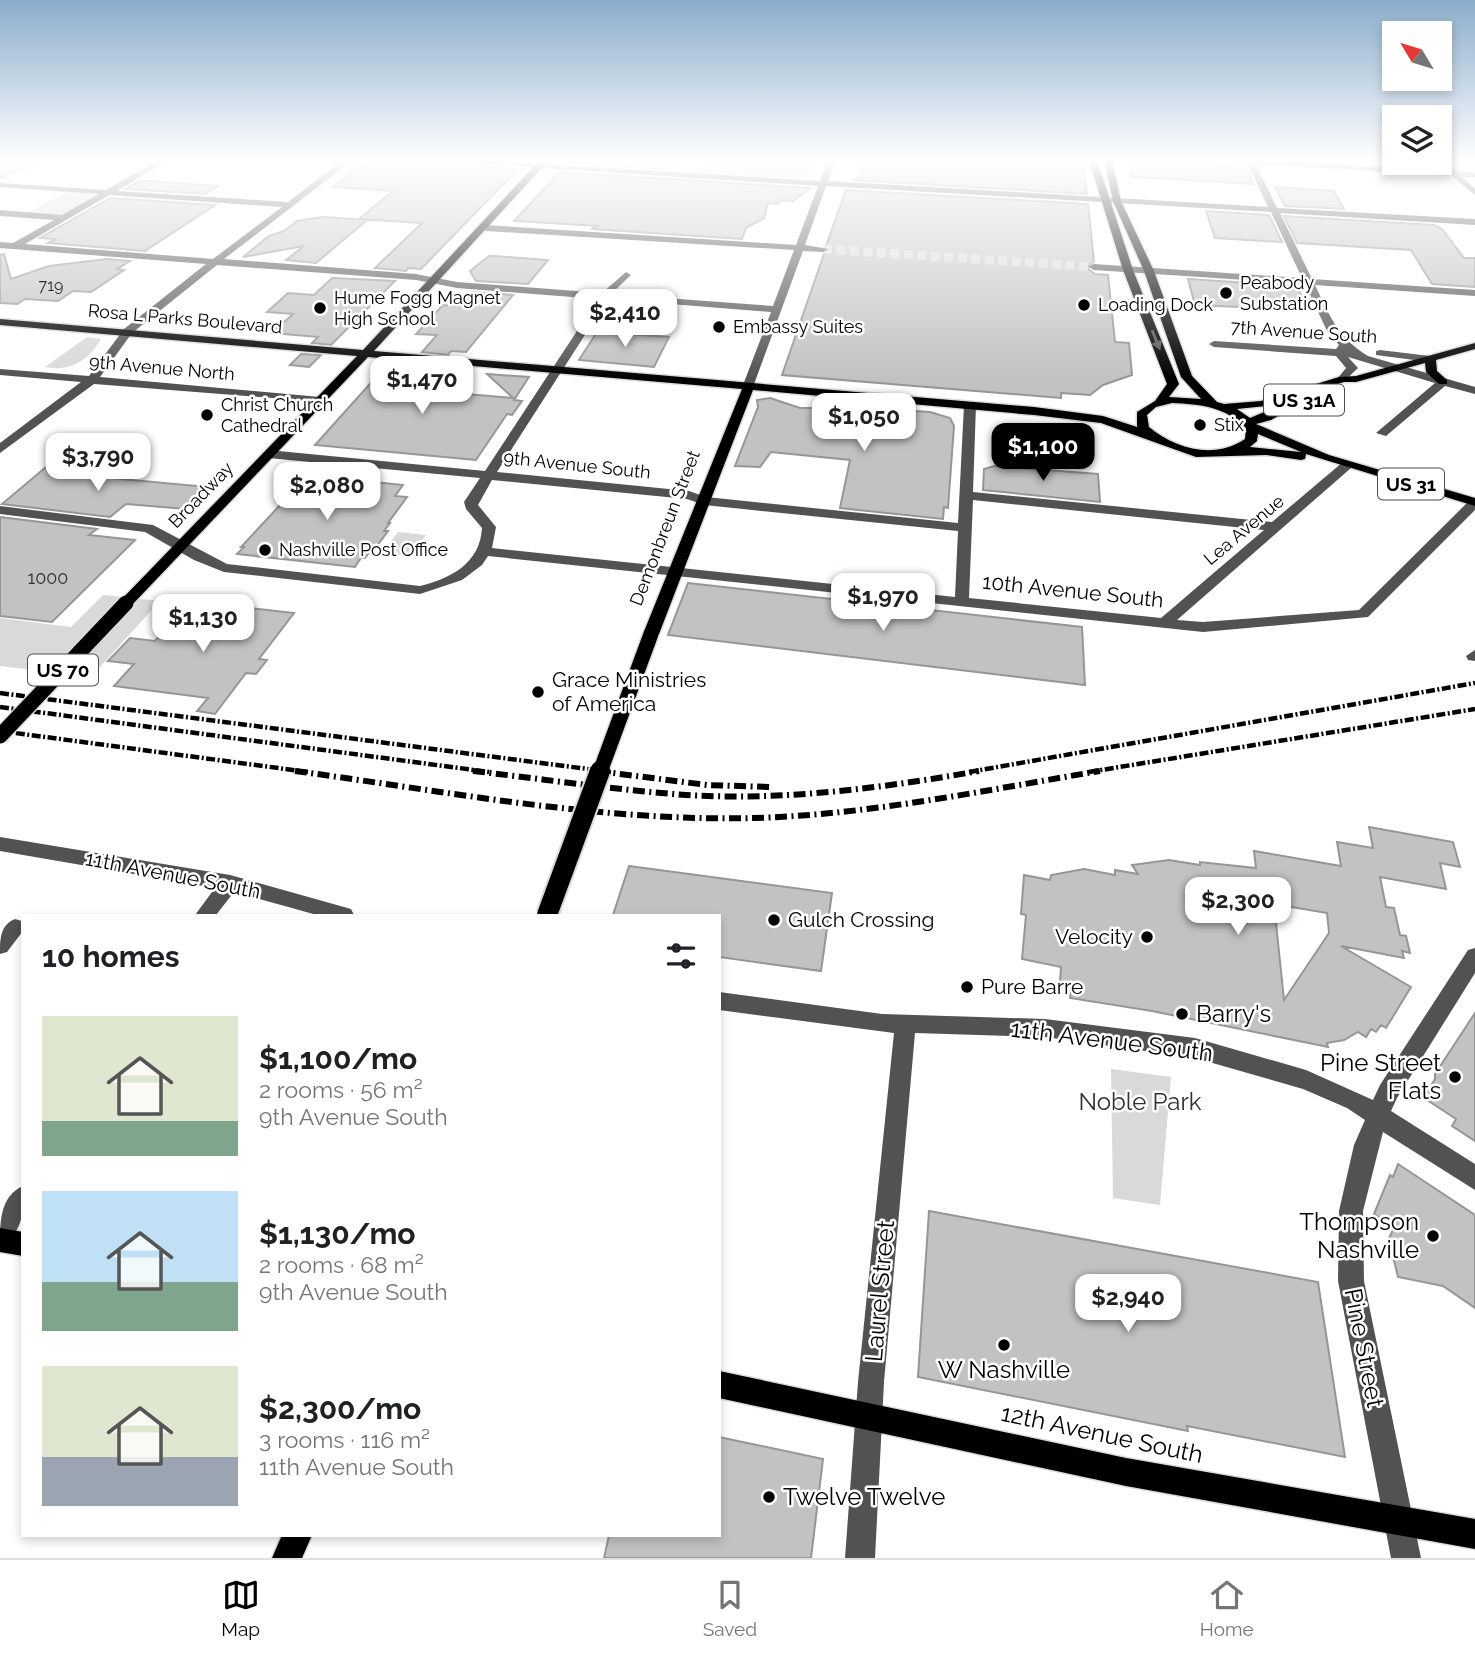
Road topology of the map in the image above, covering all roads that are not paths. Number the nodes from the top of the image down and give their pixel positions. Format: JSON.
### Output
{"nodes":[{"id":1,"x":38,"y":233,"type":"edge"},
{"id":2,"x":252,"y":233,"type":"edge"},
{"id":3,"x":480,"y":233,"type":"edge"},
{"id":4,"x":560,"y":233,"type":"edge"},
{"id":5,"x":806,"y":233,"type":"edge"},
{"id":6,"x":1116,"y":233,"type":"edge"},
{"id":7,"x":1131,"y":233,"type":"edge"},
{"id":8,"x":1285,"y":233,"type":"edge"},
{"id":9,"x":0,"y":245,"type":"edge"},
{"id":10,"x":15,"y":246,"type":"junction"},
{"id":11,"x":800,"y":248,"type":"junction"},
{"id":12,"x":823,"y":249,"type":"tunnel mouth"},
{"id":13,"x":0,"y":255,"type":"edge"},
{"id":14,"x":215,"y":261,"type":"junction"},
{"id":15,"x":1094,"y":267,"type":"tunnel mouth"},
{"id":16,"x":1128,"y":270,"type":"junction"},
{"id":17,"x":1149,"y":271,"type":"junction"},
{"id":18,"x":626,"y":275,"type":"dead end"},
{"id":19,"x":433,"y":280,"type":"junction"},
{"id":20,"x":1308,"y":282,"type":"junction"},
{"id":21,"x":1475,"y":293,"type":"edge"},
{"id":22,"x":604,"y":296,"type":"junction"},
{"id":23,"x":778,"y":309,"type":"junction"},
{"id":24,"x":0,"y":322,"type":"edge"},
{"id":25,"x":128,"y":331,"type":"junction"},
{"id":26,"x":1214,"y":344,"type":"dead end"},
{"id":27,"x":1475,"y":346,"type":"edge"},
{"id":28,"x":1341,"y":348,"type":"junction"},
{"id":29,"x":366,"y":351,"type":"junction"},
{"id":30,"x":1354,"y":354,"type":"junction"},
{"id":31,"x":1392,"y":356,"type":"junction"},
{"id":32,"x":1430,"y":359,"type":"junction"},
{"id":33,"x":558,"y":368,"type":"junction"},
{"id":34,"x":1398,"y":368,"type":"junction"},
{"id":35,"x":3,"y":379,"type":"edge"},
{"id":36,"x":1350,"y":379,"type":"junction"},
{"id":37,"x":92,"y":380,"type":"junction"},
{"id":38,"x":1443,"y":382,"type":"junction"},
{"id":39,"x":749,"y":385,"type":"junction"},
{"id":40,"x":1475,"y":391,"type":"edge"},
{"id":41,"x":320,"y":400,"type":"junction"},
{"id":42,"x":1159,"y":402,"type":"junction"},
{"id":43,"x":970,"y":405,"type":"junction"},
{"id":44,"x":1218,"y":406,"type":"junction"},
{"id":45,"x":1146,"y":409,"type":"junction"},
{"id":46,"x":1034,"y":411,"type":"junction"},
{"id":47,"x":1250,"y":424,"type":"junction"},
{"id":48,"x":1382,"y":433,"type":"dead end"},
{"id":49,"x":1150,"y":435,"type":"junction"},
{"id":50,"x":0,"y":449,"type":"edge"},
{"id":51,"x":1234,"y":451,"type":"junction"},
{"id":52,"x":268,"y":454,"type":"junction"},
{"id":53,"x":1325,"y":458,"type":"junction"},
{"id":54,"x":1347,"y":465,"type":"junction"},
{"id":55,"x":489,"y":475,"type":"junction"},
{"id":56,"x":966,"y":495,"type":"junction"},
{"id":57,"x":704,"y":501,"type":"junction"},
{"id":58,"x":1475,"y":502,"type":"edge"},
{"id":59,"x":0,"y":510,"type":"edge"},
{"id":60,"x":1278,"y":527,"type":"junction"},
{"id":61,"x":965,"y":528,"type":"junction"},
{"id":62,"x":180,"y":545,"type":"junction"},
{"id":63,"x":486,"y":552,"type":"junction"},
{"id":64,"x":676,"y":572,"type":"junction"},
{"id":65,"x":962,"y":600,"type":"junction"},
{"id":66,"x":1165,"y":622,"type":"junction"},
{"id":67,"x":0,"y":736,"type":"edge"},
{"id":68,"x":0,"y":844,"type":"edge"},
{"id":69,"x":230,"y":883,"type":"junction"},
{"id":70,"x":206,"y":914,"type":"edge"},
{"id":71,"x":340,"y":914,"type":"edge"},
{"id":72,"x":547,"y":914,"type":"edge"},
{"id":73,"x":15,"y":928,"type":"dead end"},
{"id":74,"x":0,"y":946,"type":"edge"},
{"id":75,"x":1475,"y":957,"type":"edge"},
{"id":76,"x":721,"y":1000,"type":"edge"},
{"id":77,"x":905,"y":1024,"type":"junction"},
{"id":78,"x":1378,"y":1116,"type":"junction"},
{"id":79,"x":1475,"y":1178,"type":"edge"},
{"id":80,"x":21,"y":1201,"type":"edge"},
{"id":81,"x":0,"y":1232,"type":"edge"},
{"id":82,"x":0,"y":1240,"type":"edge"},
{"id":83,"x":21,"y":1244,"type":"edge"},
{"id":84,"x":721,"y":1384,"type":"edge"},
{"id":85,"x":870,"y":1415,"type":"junction"},
{"id":86,"x":1398,"y":1519,"type":"junction"},
{"id":87,"x":1475,"y":1534,"type":"edge"},
{"id":88,"x":296,"y":1537,"type":"edge"},
{"id":89,"x":287,"y":1558,"type":"edge"},
{"id":90,"x":860,"y":1558,"type":"edge"},
{"id":91,"x":1406,"y":1558,"type":"edge"}],
"edges":[{"from":1,"to":10,"type":"street"},
{"from":2,"to":14,"type":"street"},
{"from":3,"to":19,"type":"main road","name":"Broadway","number":"US 70"},
{"from":4,"to":11,"type":"street"},
{"from":5,"to":11,"type":"street","name":"Demonbreun Street"},
{"from":6,"to":16,"type":"main road"},
{"from":7,"to":17,"type":"main road"},
{"from":8,"to":20,"type":"street"},
{"from":9,"to":10,"type":"street"},
{"from":10,"to":13,"type":"street"},
{"from":10,"to":14,"type":"street"},
{"from":11,"to":12,"type":"street"},
{"from":11,"to":23,"type":"street","name":"Demonbreun Street"},
{"from":14,"to":19,"type":"street"},
{"from":14,"to":25,"type":"street"},
{"from":15,"to":16,"type":"street"},
{"from":16,"to":17,"type":"street"},
{"from":16,"to":42,"type":"main road","one_way":true},
{"from":17,"to":20,"type":"street"},
{"from":17,"to":44,"type":"main road"},
{"from":18,"to":22,"type":"street"},
{"from":19,"to":22,"type":"street"},
{"from":19,"to":29,"type":"main road","name":"Broadway","number":"US 70"},
{"from":20,"to":21,"type":"street"},
{"from":20,"to":28,"type":"street"},
{"from":22,"to":23,"type":"street"},
{"from":22,"to":33,"type":"street"},
{"from":23,"to":39,"type":"street","name":"Demonbreun Street"},
{"from":24,"to":25,"type":"main road","name":"Rosa L Parks Boulevard","number":"US 31"},
{"from":25,"to":29,"type":"main road","name":"Rosa L Parks Boulevard","number":"US 31"},
{"from":25,"to":37,"type":"street"},
{"from":26,"to":28,"type":"street","name":"7th Avenue South"},
{"from":27,"to":32,"type":"main road","number":"US 31A"},
{"from":28,"to":30,"type":"street","name":"7th Avenue South"},
{"from":28,"to":31,"type":"street"},
{"from":28,"to":36,"type":"street"},
{"from":29,"to":33,"type":"main road","number":"US 31"},
{"from":29,"to":41,"type":"main road","name":"Broadway","number":"US 70"},
{"from":30,"to":31,"type":"street","name":"7th Avenue South"},
{"from":30,"to":34,"type":"street","name":"7th Avenue South"},
{"from":31,"to":32,"type":"street"},
{"from":32,"to":34,"type":"main road","number":"US 31A"},
{"from":32,"to":38,"type":"main road"},
{"from":33,"to":39,"type":"main road","number":"US 31"},
{"from":33,"to":55,"type":"street"},
{"from":34,"to":36,"type":"main road","number":"US 31A"},
{"from":34,"to":38,"type":"street","name":"7th Avenue South"},
{"from":35,"to":37,"type":"street","name":"9th Avenue North"},
{"from":36,"to":44,"type":"main road","number":"US 31A"},
{"from":36,"to":47,"type":"main road","number":"US 31A"},
{"from":37,"to":41,"type":"street","name":"9th Avenue North"},
{"from":37,"to":50,"type":"street"},
{"from":38,"to":40,"type":"street","name":"7th Avenue South"},
{"from":38,"to":48,"type":"street"},
{"from":39,"to":43,"type":"main road","number":"US 31"},
{"from":39,"to":57,"type":"main road","name":"Demonbreun Street"},
{"from":41,"to":52,"type":"main road","name":"Broadway","number":"US 70"},
{"from":42,"to":44,"type":"main road","number":"US 31"},
{"from":42,"to":45,"type":"main road","number":"US 31"},
{"from":43,"to":46,"type":"main road","number":"US 31"},
{"from":43,"to":56,"type":"street"},
{"from":44,"to":47,"type":"main road","number":"US 31"},
{"from":45,"to":46,"type":"main road","number":"US 31"},
{"from":45,"to":49,"type":"main road"},
{"from":46,"to":49,"type":"main road","number":"US 31"},
{"from":47,"to":51,"type":"main road"},
{"from":47,"to":53,"type":"main road","number":"US 31"},
{"from":49,"to":51,"type":"main road","number":"US 31"},
{"from":51,"to":53,"type":"main road","number":"US 31"},
{"from":52,"to":55,"type":"street","name":"9th Avenue South"},
{"from":52,"to":62,"type":"main road","name":"Broadway","number":"US 70"},
{"from":53,"to":54,"type":"main road","number":"US 31"},
{"from":54,"to":58,"type":"main road","number":"US 31"},
{"from":54,"to":60,"type":"street","name":"Lea Avenue"},
{"from":55,"to":57,"type":"street","name":"9th Avenue South"},
{"from":55,"to":63,"type":"street"},
{"from":56,"to":60,"type":"street"},
{"from":56,"to":61,"type":"street"},
{"from":57,"to":61,"type":"street","name":"9th Avenue South"},
{"from":57,"to":64,"type":"main road","name":"Demonbreun Street"},
{"from":58,"to":66,"type":"street","name":"10th Avenue South"},
{"from":59,"to":62,"type":"street"},
{"from":60,"to":66,"type":"street","name":"Lea Avenue"},
{"from":61,"to":65,"type":"street"},
{"from":62,"to":63,"type":"street"},
{"from":62,"to":67,"type":"main road","name":"Broadway","number":"US 70","bridge":true},
{"from":63,"to":64,"type":"street","name":"10th Avenue South"},
{"from":64,"to":65,"type":"street","name":"10th Avenue South"},
{"from":64,"to":72,"type":"main road","name":"Demonbreun Street","bridge":true},
{"from":65,"to":66,"type":"street","name":"10th Avenue South"},
{"from":68,"to":69,"type":"street","name":"11th Avenue South"},
{"from":69,"to":70,"type":"street"},
{"from":69,"to":71,"type":"street","name":"11th Avenue South"},
{"from":73,"to":74,"type":"street"},
{"from":75,"to":78,"type":"street","name":"Pine Street"},
{"from":76,"to":77,"type":"street","name":"11th Avenue South"},
{"from":77,"to":78,"type":"street","name":"11th Avenue South"},
{"from":77,"to":85,"type":"street","name":"Laurel Street"},
{"from":78,"to":79,"type":"street","name":"11th Avenue South"},
{"from":78,"to":86,"type":"street","name":"Pine Street"},
{"from":80,"to":81,"type":"street"},
{"from":82,"to":83,"type":"main road"},
{"from":84,"to":85,"type":"main road","name":"12th Avenue South"},
{"from":85,"to":86,"type":"main road","name":"12th Avenue South"},
{"from":85,"to":90,"type":"street","name":"Laurel Street"},
{"from":86,"to":87,"type":"main road","name":"12th Avenue South"},
{"from":86,"to":91,"type":"street","name":"Pine Street"},
{"from":88,"to":89,"type":"main road"}]}
